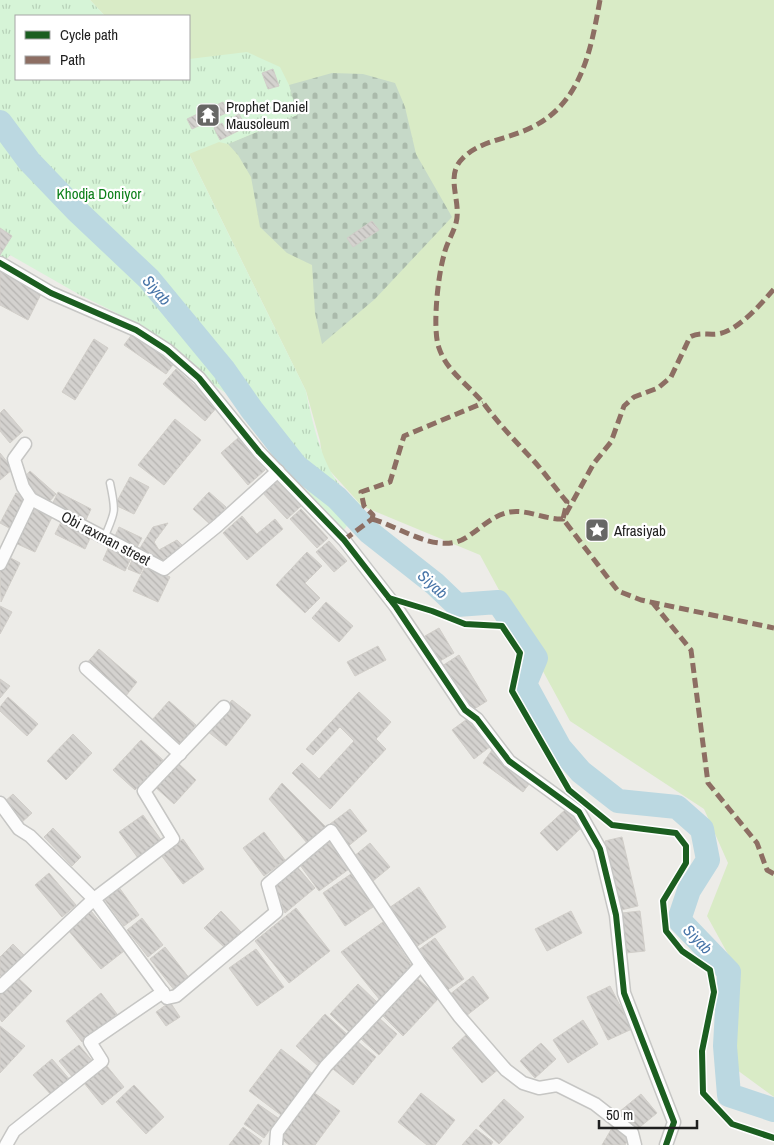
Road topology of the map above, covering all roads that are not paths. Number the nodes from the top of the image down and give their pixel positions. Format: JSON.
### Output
{"nodes":[{"id":1,"x":0,"y":263,"type":"edge"},
{"id":2,"x":25,"y":444,"type":"dead end"},
{"id":3,"x":278,"y":471,"type":"junction"},
{"id":4,"x":110,"y":483,"type":"dead end"},
{"id":5,"x":31,"y":499,"type":"junction"},
{"id":6,"x":104,"y":538,"type":"junction"},
{"id":7,"x":0,"y":564,"type":"edge"},
{"id":8,"x":86,"y":668,"type":"dead end"},
{"id":9,"x":224,"y":707,"type":"dead end"},
{"id":10,"x":180,"y":754,"type":"junction"},
{"id":11,"x":0,"y":803,"type":"edge"},
{"id":12,"x":94,"y":899,"type":"junction"},
{"id":13,"x":421,"y":965,"type":"junction"},
{"id":14,"x":0,"y":987,"type":"edge"},
{"id":15,"x":162,"y":992,"type":"junction"},
{"id":16,"x":6,"y":1145,"type":"edge"},
{"id":17,"x":277,"y":1145,"type":"edge"},
{"id":18,"x":635,"y":1145,"type":"edge"},
{"id":19,"x":666,"y":1145,"type":"edge"}],
"edges":[{"from":1,"to":3,"type":"street"},
{"from":2,"to":5,"type":"street"},
{"from":3,"to":6,"type":"street","name":"Obi raxman street"},
{"from":3,"to":19,"type":"street"},
{"from":4,"to":6,"type":"lane"},
{"from":5,"to":6,"type":"street","name":"Obi raxman street"},
{"from":5,"to":7,"type":"street"},
{"from":8,"to":10,"type":"street"},
{"from":9,"to":10,"type":"street"},
{"from":10,"to":12,"type":"street"},
{"from":11,"to":12,"type":"street"},
{"from":12,"to":14,"type":"street"},
{"from":12,"to":15,"type":"street"},
{"from":13,"to":15,"type":"street"},
{"from":13,"to":17,"type":"street"},
{"from":13,"to":18,"type":"street"},
{"from":15,"to":16,"type":"street"}]}
